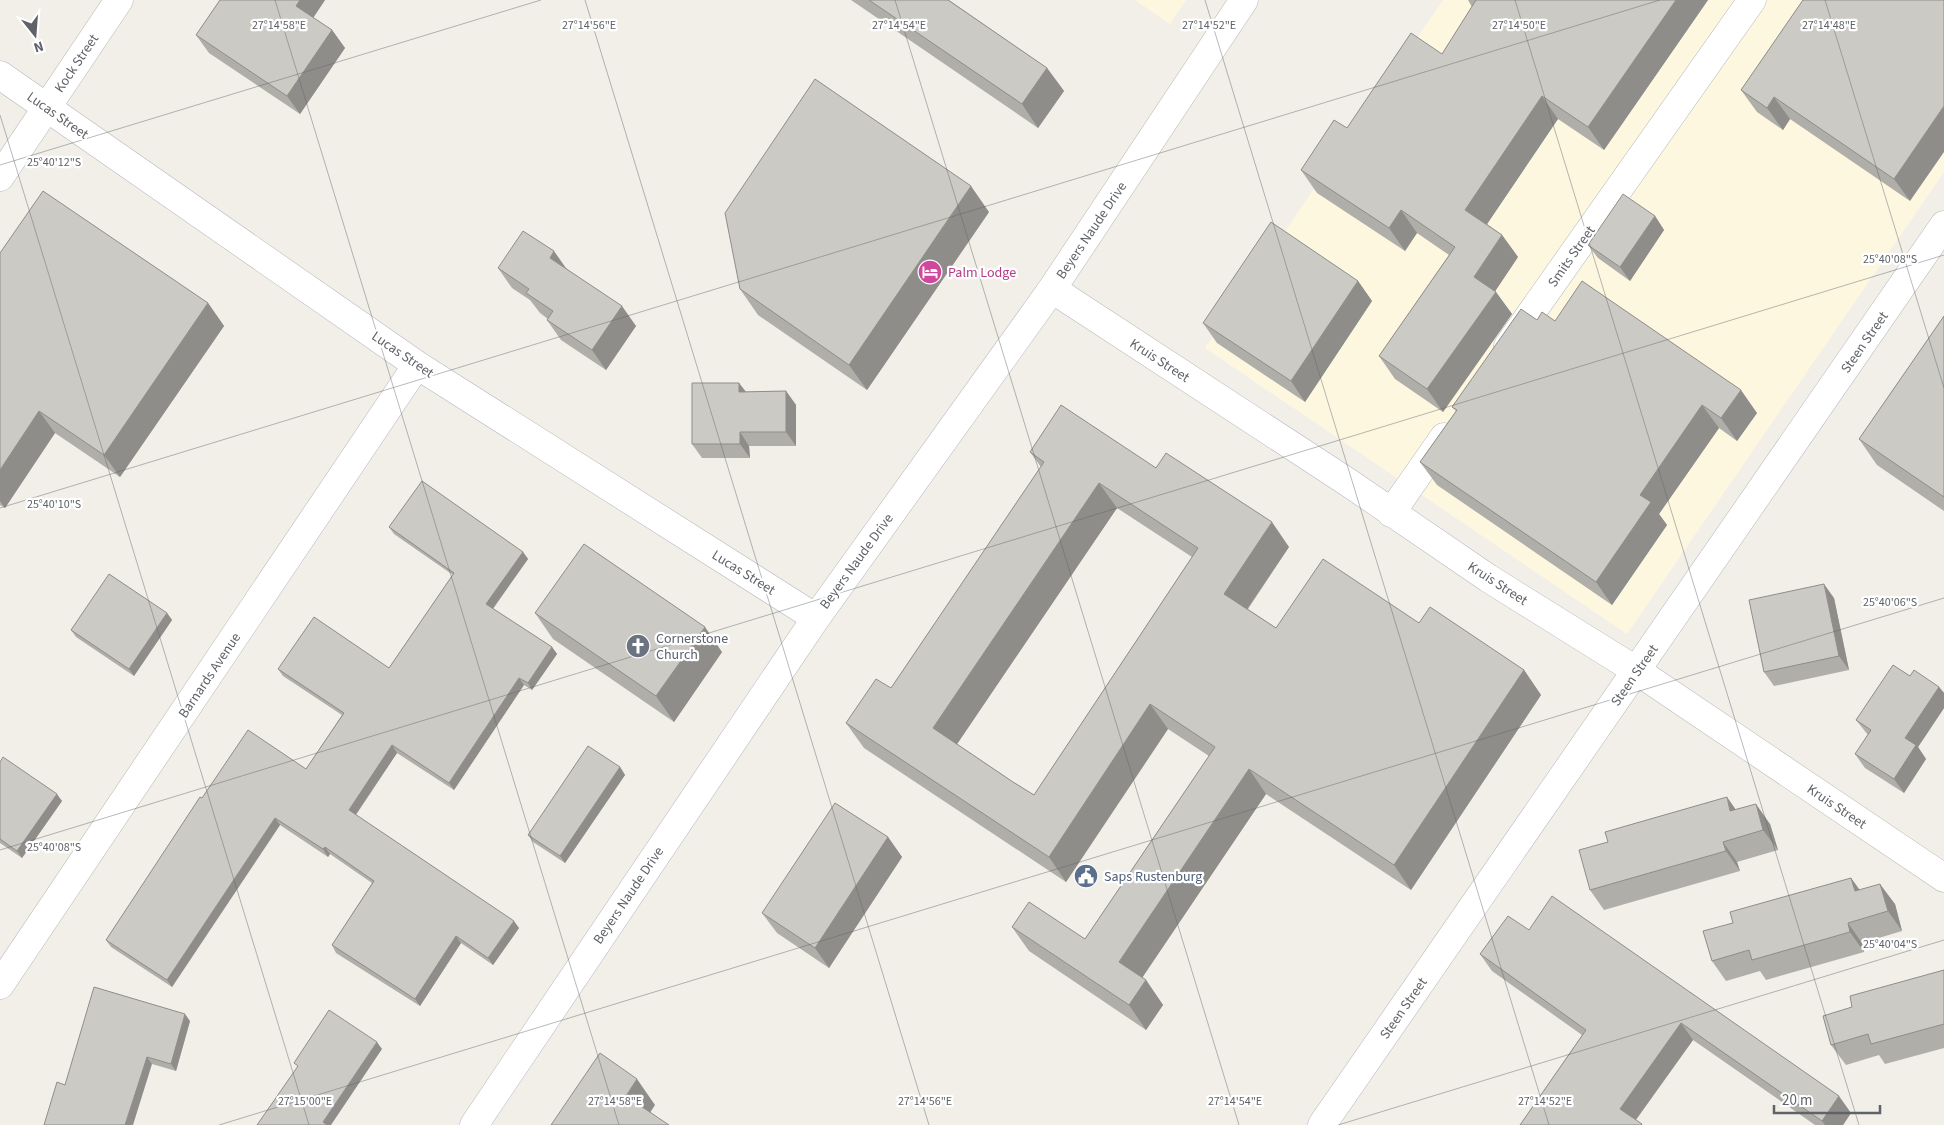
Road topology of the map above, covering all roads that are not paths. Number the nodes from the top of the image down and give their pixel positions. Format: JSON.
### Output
{"nodes":[{"id":1,"x":119,"y":0,"type":"edge"},
{"id":2,"x":1244,"y":0,"type":"edge"},
{"id":3,"x":1752,"y":0,"type":"edge"},
{"id":4,"x":0,"y":75,"type":"edge"},
{"id":5,"x":47,"y":107,"type":"junction"},
{"id":6,"x":0,"y":176,"type":"edge"},
{"id":7,"x":1944,"y":225,"type":"edge"},
{"id":8,"x":1052,"y":289,"type":"junction"},
{"id":9,"x":418,"y":365,"type":"junction"},
{"id":10,"x":1494,"y":366,"type":"edge"},
{"id":11,"x":1460,"y":415,"type":"edge"},
{"id":12,"x":1391,"y":513,"type":"junction"},
{"id":13,"x":816,"y":618,"type":"junction"},
{"id":14,"x":1637,"y":671,"type":"junction"},
{"id":15,"x":1944,"y":878,"type":"edge"},
{"id":16,"x":0,"y":985,"type":"edge"},
{"id":17,"x":474,"y":1125,"type":"edge"},
{"id":18,"x":1322,"y":1125,"type":"edge"}],
"edges":[{"from":1,"to":5,"type":"street","name":"Kock Street"},
{"from":2,"to":8,"type":"street","name":"Beyers Naude Drive"},
{"from":3,"to":10,"type":"street","name":"Smits Street"},
{"from":4,"to":5,"type":"street","name":"Lucas Street"},
{"from":5,"to":6,"type":"street","name":"Kock Street"},
{"from":5,"to":9,"type":"street","name":"Lucas Street"},
{"from":7,"to":14,"type":"street","name":"Steen Street"},
{"from":8,"to":12,"type":"street","name":"Kruis Street"},
{"from":8,"to":13,"type":"street","name":"Beyers Naude Drive"},
{"from":9,"to":13,"type":"street","name":"Lucas Street"},
{"from":9,"to":16,"type":"street","name":"Barnards Avenue"},
{"from":11,"to":12,"type":"street"},
{"from":12,"to":14,"type":"street","name":"Kruis Street"},
{"from":13,"to":17,"type":"street","name":"Beyers Naude Drive"},
{"from":14,"to":15,"type":"street","name":"Kruis Street"},
{"from":14,"to":18,"type":"street","name":"Steen Street"}]}
